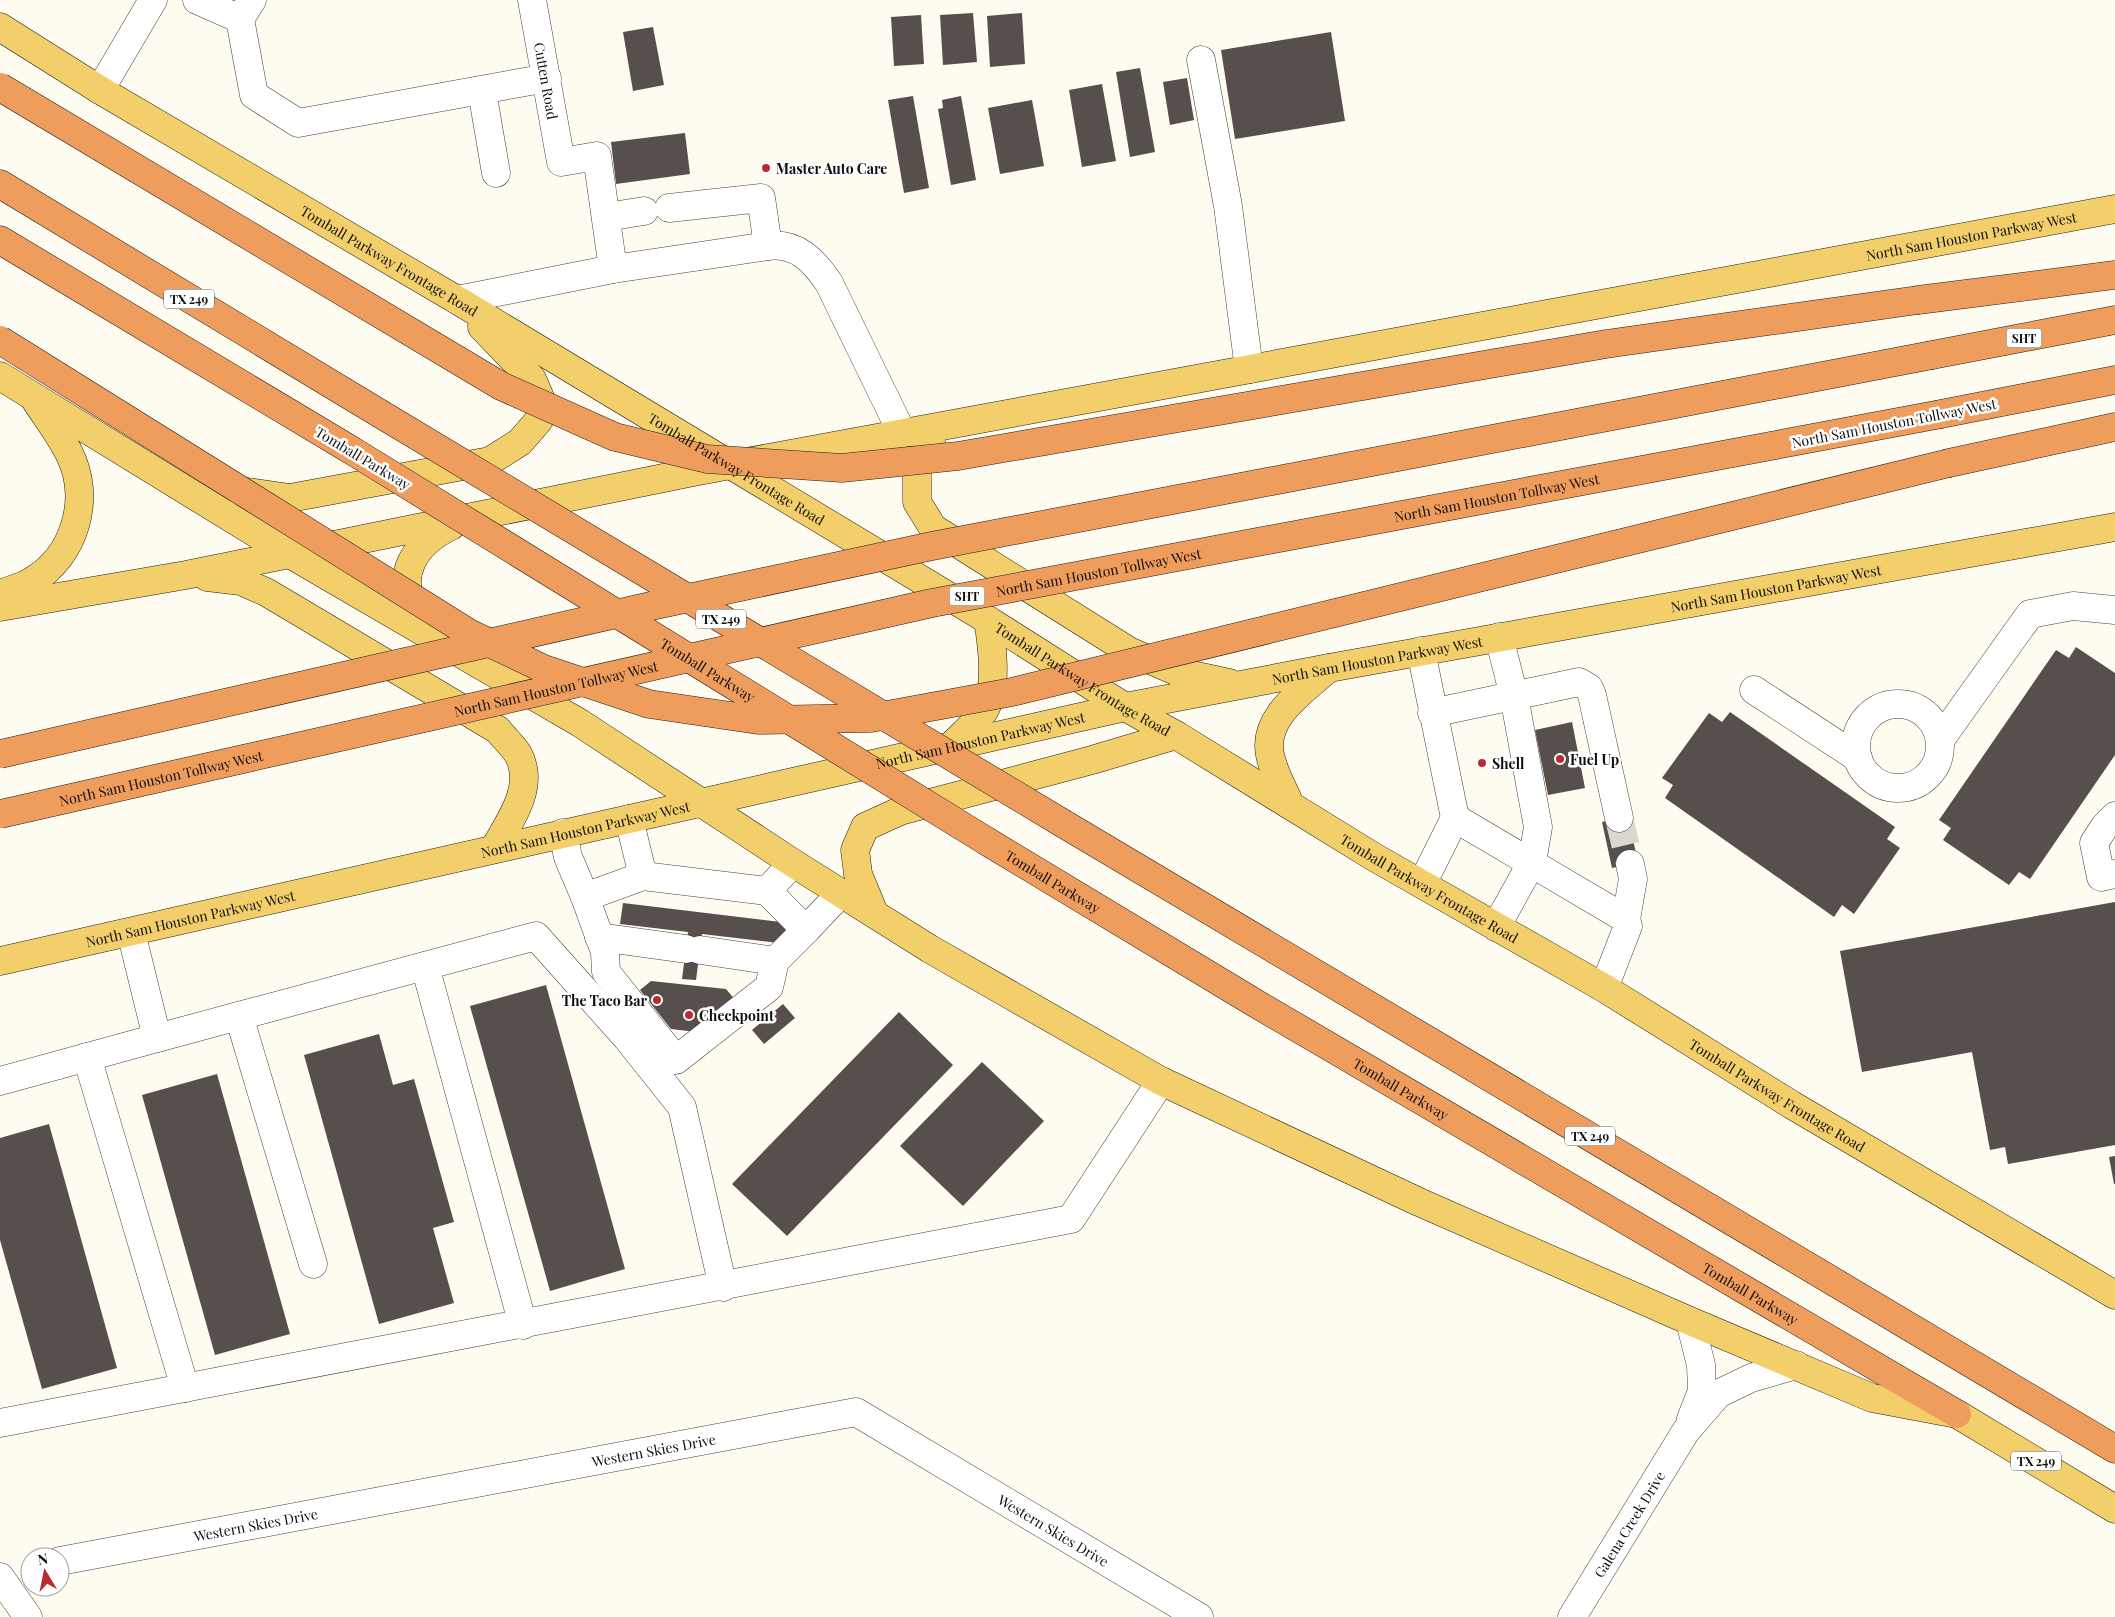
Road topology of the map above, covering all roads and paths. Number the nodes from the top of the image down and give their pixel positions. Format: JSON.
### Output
{"nodes":[{"id":1,"x":153,"y":0,"type":"edge"},
{"id":2,"x":197,"y":0,"type":"edge"},
{"id":3,"x":532,"y":0,"type":"edge"},
{"id":4,"x":246,"y":9,"type":"edge"},
{"id":5,"x":0,"y":27,"type":"edge"},
{"id":6,"x":1200,"y":60,"type":"dead end"},
{"id":7,"x":547,"y":78,"type":"junction"},
{"id":8,"x":0,"y":88,"type":"edge"},
{"id":9,"x":100,"y":90,"type":"junction"},
{"id":10,"x":482,"y":91,"type":"junction"},
{"id":11,"x":496,"y":173,"type":"dead end"},
{"id":12,"x":0,"y":184,"type":"edge"},
{"id":13,"x":2115,"y":209,"type":"edge"},
{"id":14,"x":606,"y":217,"type":"junction"},
{"id":15,"x":0,"y":240,"type":"edge"},
{"id":16,"x":768,"y":246,"type":"junction"},
{"id":17,"x":613,"y":269,"type":"junction"},
{"id":18,"x":2115,"y":274,"type":"edge"},
{"id":19,"x":457,"y":300,"type":"junction"},
{"id":20,"x":2115,"y":320,"type":"edge"},
{"id":21,"x":0,"y":340,"type":"edge"},
{"id":22,"x":1249,"y":369,"type":"junction"},
{"id":23,"x":0,"y":376,"type":"edge"},
{"id":24,"x":2115,"y":380,"type":"edge"},
{"id":25,"x":32,"y":396,"type":"junction"},
{"id":26,"x":960,"y":422,"type":"junction"},
{"id":27,"x":2115,"y":427,"type":"edge"},
{"id":28,"x":902,"y":434,"type":"junction"},
{"id":29,"x":136,"y":459,"type":"junction"},
{"id":30,"x":731,"y":465,"type":"junction"},
{"id":31,"x":473,"y":516,"type":"junction"},
{"id":32,"x":2115,"y":527,"type":"edge"},
{"id":33,"x":288,"y":553,"type":"junction"},
{"id":34,"x":186,"y":575,"type":"junction"},
{"id":35,"x":0,"y":594,"type":"edge"},
{"id":36,"x":0,"y":607,"type":"edge"},
{"id":37,"x":2115,"y":610,"type":"edge"},
{"id":38,"x":988,"y":620,"type":"junction"},
{"id":39,"x":1500,"y":637,"type":"junction"},
{"id":40,"x":440,"y":642,"type":"junction"},
{"id":41,"x":1422,"y":651,"type":"junction"},
{"id":42,"x":1329,"y":668,"type":"junction"},
{"id":43,"x":1241,"y":685,"type":"junction"},
{"id":44,"x":1754,"y":690,"type":"dead end"},
{"id":45,"x":1514,"y":696,"type":"junction"},
{"id":46,"x":1125,"y":707,"type":"junction"},
{"id":47,"x":1432,"y":713,"type":"junction"},
{"id":48,"x":1176,"y":735,"type":"junction"},
{"id":49,"x":1940,"y":740,"type":"junction"},
{"id":50,"x":950,"y":747,"type":"junction"},
{"id":51,"x":0,"y":754,"type":"edge"},
{"id":52,"x":1858,"y":758,"type":"junction"},
{"id":53,"x":700,"y":803,"type":"junction"},
{"id":54,"x":1290,"y":805,"type":"junction"},
{"id":55,"x":0,"y":814,"type":"edge"},
{"id":56,"x":2115,"y":816,"type":"edge"},
{"id":57,"x":1455,"y":818,"type":"junction"},
{"id":58,"x":1620,"y":818,"type":"tunnel mouth"},
{"id":59,"x":629,"y":819,"type":"junction"},
{"id":60,"x":564,"y":833,"type":"junction"},
{"id":61,"x":494,"y":849,"type":"junction"},
{"id":62,"x":793,"y":862,"type":"junction"},
{"id":63,"x":1532,"y":862,"type":"junction"},
{"id":64,"x":1630,"y":864,"type":"tunnel mouth"},
{"id":65,"x":2115,"y":874,"type":"edge"},
{"id":66,"x":643,"y":876,"type":"junction"},
{"id":67,"x":1422,"y":884,"type":"junction"},
{"id":68,"x":768,"y":891,"type":"junction"},
{"id":69,"x":841,"y":893,"type":"junction"},
{"id":70,"x":585,"y":897,"type":"junction"},
{"id":71,"x":874,"y":913,"type":"junction"},
{"id":72,"x":1626,"y":919,"type":"junction"},
{"id":73,"x":1496,"y":926,"type":"junction"},
{"id":74,"x":806,"y":930,"type":"junction"},
{"id":75,"x":131,"y":932,"type":"junction"},
{"id":76,"x":602,"y":945,"type":"junction"},
{"id":77,"x":0,"y":961,"type":"edge"},
{"id":78,"x":775,"y":961,"type":"junction"},
{"id":79,"x":425,"y":966,"type":"junction"},
{"id":80,"x":1604,"y":988,"type":"junction"},
{"id":81,"x":239,"y":1016,"type":"junction"},
{"id":82,"x":157,"y":1038,"type":"junction"},
{"id":83,"x":87,"y":1057,"type":"junction"},
{"id":84,"x":0,"y":1081,"type":"edge"},
{"id":85,"x":1161,"y":1082,"type":"junction"},
{"id":86,"x":313,"y":1264,"type":"dead end"},
{"id":87,"x":723,"y":1287,"type":"junction"},
{"id":88,"x":2115,"y":1295,"type":"edge"},
{"id":89,"x":1690,"y":1321,"type":"junction"},
{"id":90,"x":523,"y":1324,"type":"junction"},
{"id":91,"x":1796,"y":1365,"type":"junction"},
{"id":92,"x":185,"y":1388,"type":"junction"},
{"id":93,"x":1957,"y":1414,"type":"junction"},
{"id":94,"x":0,"y":1423,"type":"edge"},
{"id":95,"x":1686,"y":1431,"type":"junction"},
{"id":96,"x":2115,"y":1449,"type":"edge"},
{"id":97,"x":2115,"y":1509,"type":"edge"},
{"id":98,"x":70,"y":1559,"type":"edge"},
{"id":99,"x":1199,"y":1617,"type":"edge"},
{"id":100,"x":1572,"y":1617,"type":"edge"}],
"edges":[{"from":1,"to":9,"type":"street"},
{"from":2,"to":4,"type":"street"},
{"from":3,"to":7,"type":"street","name":"Cutten Road"},
{"from":4,"to":10,"type":"street"},
{"from":5,"to":9,"type":"main road","name":"Tomball Parkway Frontage Road"},
{"from":6,"to":22,"type":"street"},
{"from":7,"to":10,"type":"street"},
{"from":7,"to":14,"type":"street","name":"Cutten Road"},
{"from":8,"to":18,"type":"highway","bridge":true},
{"from":9,"to":19,"type":"main road","name":"Tomball Parkway Frontage Road"},
{"from":10,"to":11,"type":"street"},
{"from":12,"to":96,"type":"highway","number":"TX 249","bridge":true},
{"from":13,"to":22,"type":"main road","name":"North Sam Houston Parkway West"},
{"from":14,"to":16,"type":"street"},
{"from":14,"to":17,"type":"street"},
{"from":15,"to":93,"type":"highway","name":"Tomball Parkway","number":"TX 249","bridge":true},
{"from":16,"to":17,"type":"street"},
{"from":16,"to":28,"type":"street"},
{"from":17,"to":19,"type":"street"},
{"from":19,"to":29,"type":"main road"},
{"from":19,"to":30,"type":"main road","name":"Tomball Parkway Frontage Road"},
{"from":20,"to":51,"type":"highway","number":"SHT","bridge":true},
{"from":21,"to":27,"type":"highway","bridge":true},
{"from":22,"to":26,"type":"main road","name":"North Sam Houston Parkway West"},
{"from":23,"to":25,"type":"main road"},
{"from":24,"to":55,"type":"highway","name":"North Sam Houston Tollway West","number":"SHT","bridge":true},
{"from":25,"to":29,"type":"main road"},
{"from":25,"to":35,"type":"main road"},
{"from":26,"to":28,"type":"main road","name":"North Sam Houston Parkway West"},
{"from":26,"to":43,"type":"main road"},
{"from":28,"to":30,"type":"main road","name":"North Sam Houston Parkway West"},
{"from":29,"to":33,"type":"main road"},
{"from":30,"to":31,"type":"main road","name":"North Sam Houston Parkway West"},
{"from":30,"to":38,"type":"main road","name":"Tomball Parkway Frontage Road"},
{"from":31,"to":33,"type":"main road","name":"North Sam Houston Parkway West"},
{"from":31,"to":40,"type":"main road"},
{"from":32,"to":39,"type":"main road","name":"North Sam Houston Parkway West"},
{"from":33,"to":34,"type":"main road","name":"North Sam Houston Parkway West"},
{"from":33,"to":40,"type":"main road"},
{"from":34,"to":36,"type":"main road","name":"North Sam Houston Parkway West"},
{"from":34,"to":61,"type":"main road"},
{"from":37,"to":49,"type":"street"},
{"from":38,"to":46,"type":"main road","name":"Tomball Parkway Frontage Road"},
{"from":38,"to":50,"type":"main road"},
{"from":39,"to":41,"type":"main road","name":"North Sam Houston Parkway West"},
{"from":39,"to":45,"type":"street"},
{"from":40,"to":53,"type":"main road"},
{"from":41,"to":42,"type":"main road","name":"North Sam Houston Parkway West"},
{"from":41,"to":47,"type":"street"},
{"from":42,"to":43,"type":"main road","name":"North Sam Houston Parkway West"},
{"from":42,"to":54,"type":"main road"},
{"from":43,"to":46,"type":"main road","name":"North Sam Houston Parkway West"},
{"from":44,"to":52,"type":"street"},
{"from":45,"to":47,"type":"street"},
{"from":45,"to":58,"type":"street"},
{"from":45,"to":63,"type":"street"},
{"from":46,"to":48,"type":"main road","name":"Tomball Parkway Frontage Road"},
{"from":46,"to":50,"type":"main road","name":"North Sam Houston Parkway West"},
{"from":47,"to":57,"type":"street"},
{"from":48,"to":54,"type":"main road","name":"Tomball Parkway Frontage Road"},
{"from":48,"to":71,"type":"main road"},
{"from":49,"to":52,"type":"street"},
{"from":49,"to":52,"type":"street"},
{"from":50,"to":53,"type":"main road","name":"North Sam Houston Parkway West"},
{"from":53,"to":59,"type":"main road","name":"North Sam Houston Parkway West"},
{"from":53,"to":62,"type":"main road"},
{"from":54,"to":67,"type":"main road","name":"Tomball Parkway Frontage Road"},
{"from":56,"to":65,"type":"street"},
{"from":57,"to":63,"type":"street"},
{"from":57,"to":67,"type":"street"},
{"from":59,"to":60,"type":"main road","name":"North Sam Houston Parkway West"},
{"from":59,"to":66,"type":"street"},
{"from":60,"to":61,"type":"main road","name":"North Sam Houston Parkway West"},
{"from":60,"to":70,"type":"street"},
{"from":61,"to":75,"type":"main road","name":"North Sam Houston Parkway West"},
{"from":62,"to":68,"type":"street"},
{"from":62,"to":69,"type":"main road"},
{"from":63,"to":72,"type":"street"},
{"from":63,"to":73,"type":"street"},
{"from":64,"to":72,"type":"street"},
{"from":66,"to":68,"type":"street"},
{"from":66,"to":70,"type":"street"},
{"from":67,"to":73,"type":"main road","name":"Tomball Parkway Frontage Road"},
{"from":68,"to":74,"type":"street"},
{"from":69,"to":71,"type":"main road"},
{"from":69,"to":74,"type":"street"},
{"from":70,"to":76,"type":"street"},
{"from":71,"to":85,"type":"main road"},
{"from":72,"to":80,"type":"street"},
{"from":73,"to":80,"type":"main road","name":"Tomball Parkway Frontage Road"},
{"from":74,"to":78,"type":"street"},
{"from":75,"to":77,"type":"main road","name":"North Sam Houston Parkway West"},
{"from":75,"to":82,"type":"street"},
{"from":76,"to":78,"type":"street"},
{"from":76,"to":78,"type":"street"},
{"from":79,"to":81,"type":"street"},
{"from":79,"to":87,"type":"street"},
{"from":79,"to":90,"type":"street"},
{"from":80,"to":88,"type":"main road","name":"Tomball Parkway Frontage Road"},
{"from":81,"to":82,"type":"street"},
{"from":81,"to":86,"type":"street"},
{"from":82,"to":83,"type":"street"},
{"from":83,"to":84,"type":"street"},
{"from":83,"to":92,"type":"street"},
{"from":85,"to":87,"type":"street"},
{"from":85,"to":89,"type":"main road"},
{"from":87,"to":90,"type":"street"},
{"from":89,"to":91,"type":"main road"},
{"from":89,"to":95,"type":"street","name":"Galena Creek Drive"},
{"from":90,"to":92,"type":"street"},
{"from":91,"to":93,"type":"main road"},
{"from":91,"to":95,"type":"street","name":"Galena Creek Drive"},
{"from":92,"to":94,"type":"street"},
{"from":93,"to":97,"type":"main road","name":"Tomball Parkway","number":"TX 249"},
{"from":95,"to":100,"type":"street","name":"Galena Creek Drive"},
{"from":98,"to":99,"type":"street","name":"Western Skies Drive"}]}
